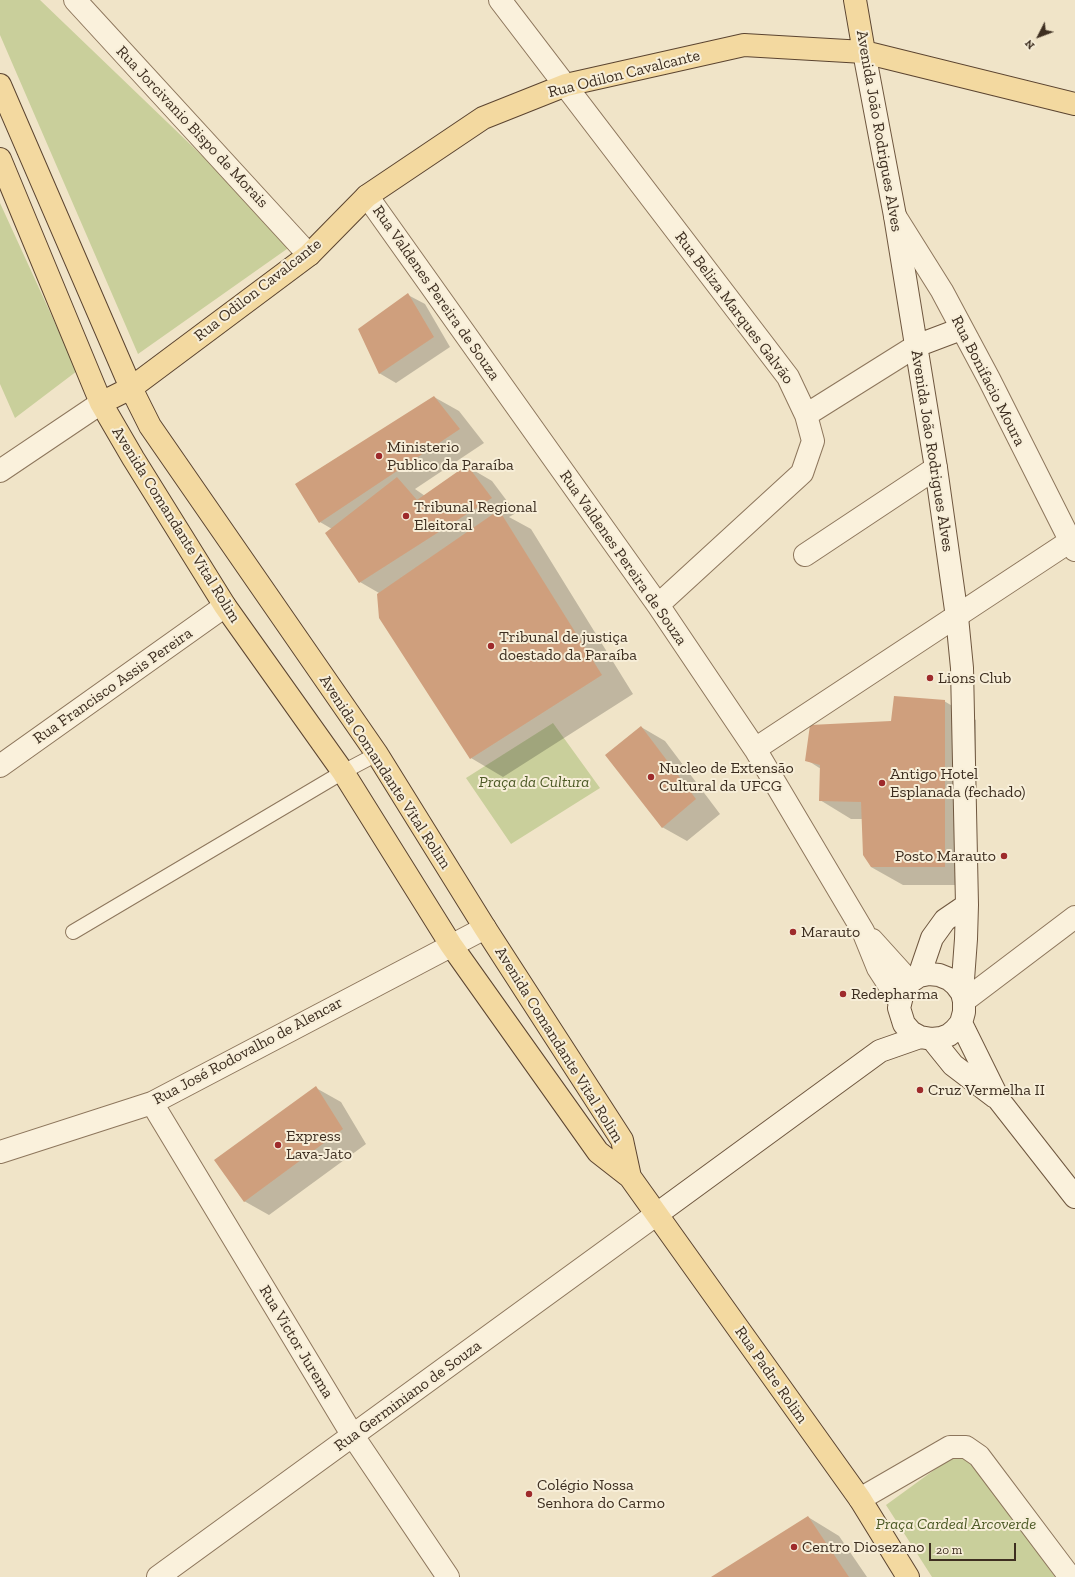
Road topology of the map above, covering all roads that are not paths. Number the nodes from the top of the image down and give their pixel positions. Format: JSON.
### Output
{"nodes":[{"id":1,"x":75,"y":0,"type":"edge"},
{"id":2,"x":500,"y":0,"type":"edge"},
{"id":3,"x":855,"y":0,"type":"edge"},
{"id":4,"x":864,"y":52,"type":"junction"},
{"id":5,"x":0,"y":85,"type":"edge"},
{"id":6,"x":566,"y":85,"type":"junction"},
{"id":7,"x":1075,"y":104,"type":"edge"},
{"id":8,"x":0,"y":159,"type":"edge"},
{"id":9,"x":367,"y":196,"type":"junction"},
{"id":10,"x":895,"y":216,"type":"junction"},
{"id":11,"x":309,"y":255,"type":"junction"},
{"id":12,"x":961,"y":329,"type":"junction"},
{"id":13,"x":916,"y":346,"type":"junction"},
{"id":14,"x":131,"y":388,"type":"junction"},
{"id":15,"x":101,"y":403,"type":"junction"},
{"id":16,"x":806,"y":415,"type":"junction"},
{"id":17,"x":936,"y":468,"type":"junction"},
{"id":18,"x":0,"y":471,"type":"edge"},
{"id":19,"x":1073,"y":543,"type":"edge"},
{"id":20,"x":805,"y":555,"type":"dead end"},
{"id":21,"x":658,"y":605,"type":"junction"},
{"id":22,"x":225,"y":606,"type":"junction"},
{"id":23,"x":957,"y":617,"type":"junction"},
{"id":24,"x":755,"y":748,"type":"junction"},
{"id":25,"x":377,"y":754,"type":"junction"},
{"id":26,"x":0,"y":766,"type":"edge"},
{"id":27,"x":343,"y":772,"type":"junction"},
{"id":28,"x":967,"y":905,"type":"junction"},
{"id":29,"x":1075,"y":917,"type":"edge"},
{"id":30,"x":485,"y":928,"type":"junction"},
{"id":31,"x":863,"y":931,"type":"junction"},
{"id":32,"x":73,"y":932,"type":"dead end"},
{"id":33,"x":451,"y":945,"type":"junction"},
{"id":34,"x":914,"y":979,"type":"junction"},
{"id":35,"x":963,"y":997,"type":"junction"},
{"id":36,"x":900,"y":1008,"type":"junction"},
{"id":37,"x":961,"y":1023,"type":"junction"},
{"id":38,"x":926,"y":1038,"type":"junction"},
{"id":39,"x":880,"y":1051,"type":"junction"},
{"id":40,"x":999,"y":1100,"type":"junction"},
{"id":41,"x":152,"y":1103,"type":"junction"},
{"id":42,"x":3,"y":1147,"type":"edge"},
{"id":43,"x":630,"y":1177,"type":"junction"},
{"id":44,"x":1075,"y":1197,"type":"edge"},
{"id":45,"x":657,"y":1214,"type":"junction"},
{"id":46,"x":353,"y":1436,"type":"junction"},
{"id":47,"x":860,"y":1499,"type":"junction"},
{"id":48,"x":158,"y":1577,"type":"edge"},
{"id":49,"x":448,"y":1577,"type":"edge"},
{"id":50,"x":908,"y":1577,"type":"edge"},
{"id":51,"x":1070,"y":1577,"type":"edge"}],
"edges":[{"from":1,"to":11,"type":"street","name":"Rua Jorcivanio Bispo de Morais"},
{"from":2,"to":6,"type":"street","name":"Rua Beliza Marques Galvão"},
{"from":3,"to":4,"type":"main road","name":"Avenida João Rodrigues Alves"},
{"from":4,"to":6,"type":"main road","name":"Rua Odilon Cavalcante"},
{"from":4,"to":7,"type":"main road","name":"Rua Odilon Cavalcante"},
{"from":4,"to":10,"type":"street","name":"Avenida João Rodrigues Alves"},
{"from":5,"to":14,"type":"main road","name":"Avenida Comandante Vital Rolim"},
{"from":6,"to":9,"type":"main road","name":"Rua Odilon Cavalcante"},
{"from":6,"to":16,"type":"street","name":"Rua Beliza Marques Galvão"},
{"from":8,"to":15,"type":"main road","name":"Avenida Comandante Vital Rolim"},
{"from":9,"to":11,"type":"main road","name":"Rua Odilon Cavalcante"},
{"from":9,"to":21,"type":"street","name":"Rua Valdenes Pereira de Souza"},
{"from":10,"to":12,"type":"street","name":"Rua Bonifacio Moura"},
{"from":10,"to":13,"type":"street","name":"Avenida João Rodrigues Alves"},
{"from":11,"to":14,"type":"main road","name":"Rua Odilon Cavalcante"},
{"from":12,"to":13,"type":"street"},
{"from":12,"to":19,"type":"street","name":"Rua Bonifacio Moura"},
{"from":13,"to":16,"type":"street"},
{"from":13,"to":17,"type":"street","name":"Avenida João Rodrigues Alves"},
{"from":14,"to":15,"type":"main road","name":"Rua Odilon Cavalcante"},
{"from":14,"to":25,"type":"main road","name":"Avenida Comandante Vital Rolim"},
{"from":15,"to":18,"type":"street","name":"Rua Odilon Cavalcante"},
{"from":15,"to":22,"type":"main road","name":"Avenida Comandante Vital Rolim"},
{"from":16,"to":21,"type":"street","name":"Rua Beliza Marques Galvão"},
{"from":17,"to":20,"type":"street"},
{"from":17,"to":23,"type":"street","name":"Avenida João Rodrigues Alves"},
{"from":19,"to":23,"type":"street"},
{"from":21,"to":24,"type":"street","name":"Rua Valdenes Pereira de Souza"},
{"from":22,"to":26,"type":"street","name":"Rua Francisco Assis Pereira"},
{"from":22,"to":27,"type":"main road","name":"Avenida Comandante Vital Rolim"},
{"from":23,"to":24,"type":"street"},
{"from":23,"to":28,"type":"street","name":"Avenida João Rodrigues Alves"},
{"from":24,"to":31,"type":"street","name":"Rua Valdenes Pereira de Souza"},
{"from":25,"to":27,"type":"lane"},
{"from":25,"to":30,"type":"main road","name":"Avenida Comandante Vital Rolim"},
{"from":27,"to":32,"type":"lane"},
{"from":27,"to":33,"type":"main road","name":"Avenida Comandante Vital Rolim"},
{"from":28,"to":34,"type":"street"},
{"from":28,"to":35,"type":"street","name":"Avenida João Rodrigues Alves"},
{"from":29,"to":35,"type":"street"},
{"from":30,"to":33,"type":"street","name":"Rua José Rodovalho de Alencar"},
{"from":30,"to":43,"type":"main road","name":"Avenida Comandante Vital Rolim"},
{"from":31,"to":34,"type":"street","name":"Rua Valdenes Pereira de Souza"},
{"from":31,"to":36,"type":"street","name":"Rua Valdenes Pereira de Souza"},
{"from":33,"to":41,"type":"street","name":"Rua José Rodovalho de Alencar"},
{"from":33,"to":43,"type":"main road","name":"Avenida Comandante Vital Rolim"},
{"from":34,"to":35,"type":"street"},
{"from":34,"to":36,"type":"street"},
{"from":35,"to":37,"type":"street"},
{"from":36,"to":38,"type":"street"},
{"from":36,"to":39,"type":"street"},
{"from":37,"to":38,"type":"street"},
{"from":37,"to":40,"type":"street"},
{"from":38,"to":39,"type":"street"},
{"from":38,"to":40,"type":"street"},
{"from":39,"to":45,"type":"street","name":"Rua Germiniano de Souza"},
{"from":40,"to":44,"type":"street"},
{"from":41,"to":42,"type":"street","name":"Rua José Rodovalho de Alencar"},
{"from":41,"to":46,"type":"street","name":"Rua Victor Jurema"},
{"from":43,"to":45,"type":"main road","name":"Rua Padre Rolim"},
{"from":45,"to":46,"type":"street","name":"Rua Germiniano de Souza"},
{"from":45,"to":47,"type":"main road","name":"Rua Padre Rolim"},
{"from":46,"to":48,"type":"street","name":"Rua Germiniano de Souza"},
{"from":46,"to":49,"type":"street","name":"Rua Victor Jurema"},
{"from":47,"to":50,"type":"main road","name":"Rua Padre Rolim"},
{"from":47,"to":51,"type":"street"}]}
